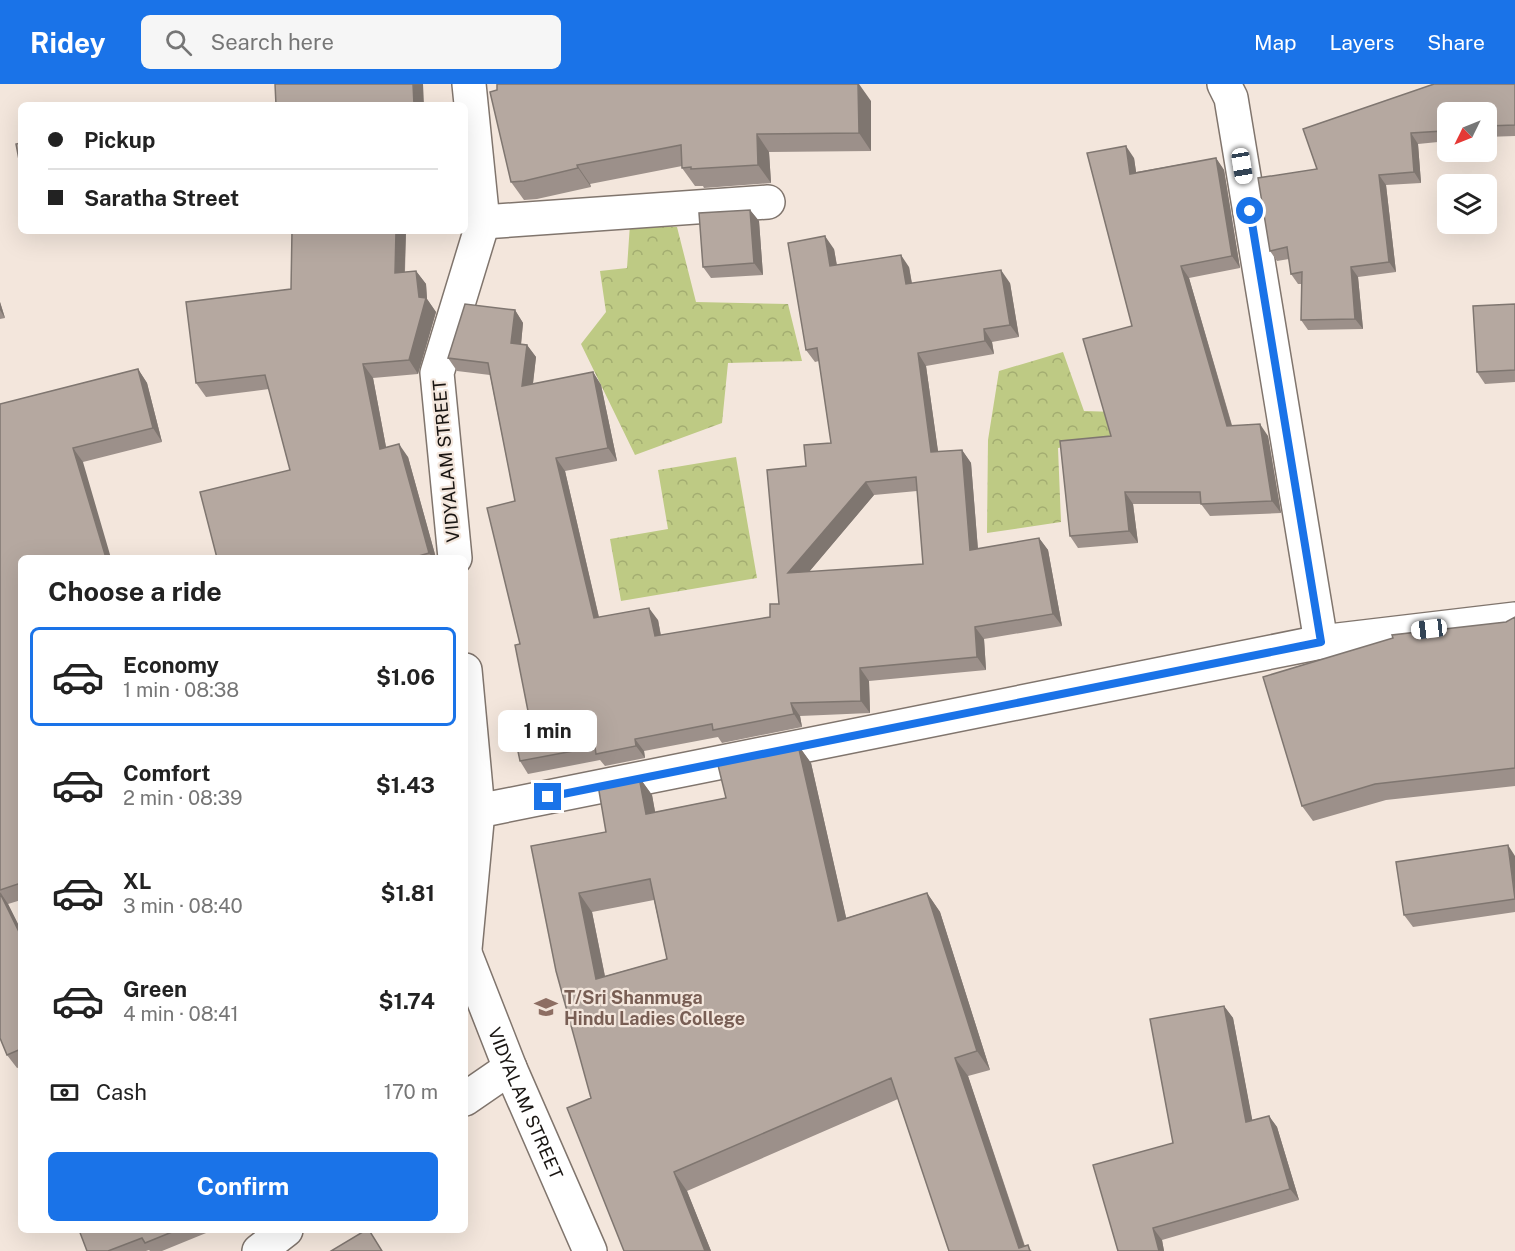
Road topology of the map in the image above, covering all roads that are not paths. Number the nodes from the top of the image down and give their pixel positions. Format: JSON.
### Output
{"nodes":[{"id":1,"x":468,"y":84,"type":"edge"},
{"id":2,"x":1224,"y":84,"type":"edge"},
{"id":3,"x":768,"y":201,"type":"dead end"},
{"id":4,"x":483,"y":222,"type":"junction"},
{"id":5,"x":455,"y":555,"type":"edge"},
{"id":6,"x":1515,"y":619,"type":"edge"},
{"id":7,"x":1321,"y":642,"type":"junction"},
{"id":8,"x":468,"y":703,"type":"edge"},
{"id":9,"x":478,"y":811,"type":"junction"},
{"id":10,"x":468,"y":919,"type":"edge"},
{"id":11,"x":468,"y":959,"type":"edge"},
{"id":12,"x":510,"y":1068,"type":"junction"},
{"id":13,"x":468,"y":1097,"type":"edge"},
{"id":14,"x":282,"y":1233,"type":"edge"},
{"id":15,"x":259,"y":1251,"type":"edge"},
{"id":16,"x":590,"y":1251,"type":"edge"}],
"edges":[{"from":1,"to":4,"type":"street","name":"VIDYALAM STREET"},
{"from":2,"to":7,"type":"street"},
{"from":3,"to":4,"type":"street"},
{"from":4,"to":5,"type":"street","name":"VIDYALAM STREET"},
{"from":6,"to":7,"type":"street"},
{"from":7,"to":9,"type":"street"},
{"from":8,"to":9,"type":"street","name":"VIDYALAM STREET"},
{"from":9,"to":10,"type":"street","name":"VIDYALAM STREET"},
{"from":11,"to":12,"type":"street","name":"VIDYALAM STREET"},
{"from":12,"to":13,"type":"street"},
{"from":12,"to":16,"type":"street","name":"VIDYALAM STREET"},
{"from":14,"to":15,"type":"street"}]}
